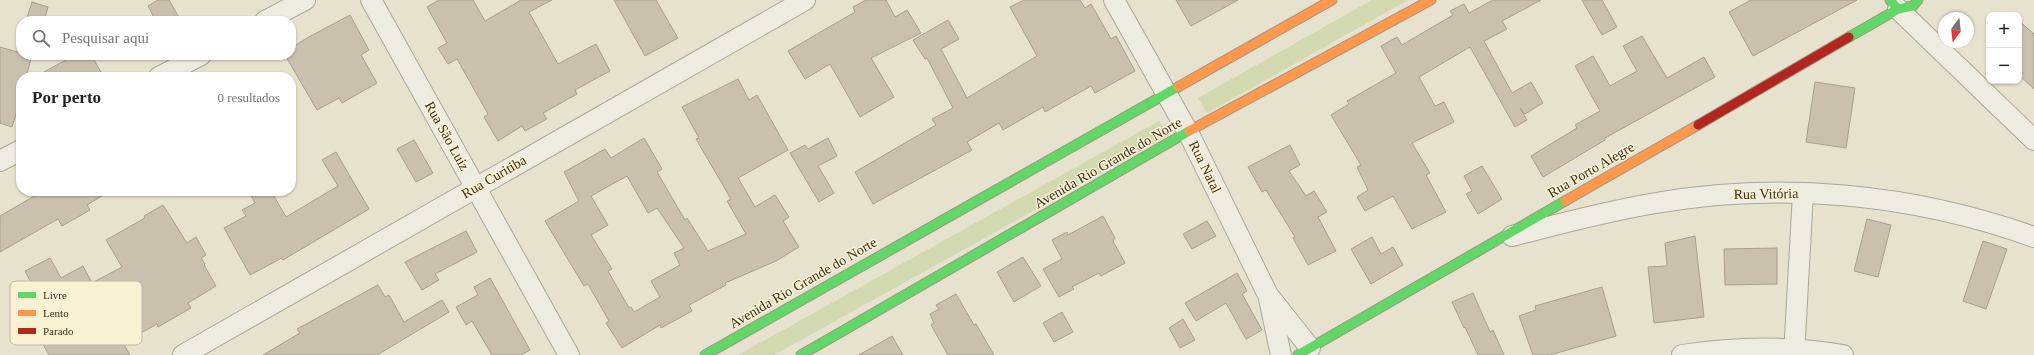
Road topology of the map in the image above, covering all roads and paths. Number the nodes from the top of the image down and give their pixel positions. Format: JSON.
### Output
{"nodes":[{"id":1,"x":305,"y":0,"type":"edge"},
{"id":2,"x":371,"y":0,"type":"edge"},
{"id":3,"x":805,"y":0,"type":"edge"},
{"id":4,"x":1114,"y":0,"type":"edge"},
{"id":5,"x":1332,"y":0,"type":"edge"},
{"id":6,"x":1431,"y":0,"type":"edge"},
{"id":7,"x":1918,"y":0,"type":"edge"},
{"id":8,"x":1894,"y":5,"type":"edge"},
{"id":9,"x":275,"y":16,"type":"edge"},
{"id":10,"x":192,"y":60,"type":"edge"},
{"id":11,"x":169,"y":72,"type":"edge"},
{"id":12,"x":1166,"y":93,"type":"junction"},
{"id":13,"x":1188,"y":132,"type":"junction"},
{"id":14,"x":2034,"y":140,"type":"edge"},
{"id":15,"x":16,"y":153,"type":"edge"},
{"id":16,"x":0,"y":162,"type":"edge"},
{"id":17,"x":476,"y":187,"type":"junction"},
{"id":18,"x":1803,"y":193,"type":"junction"},
{"id":19,"x":2034,"y":237,"type":"edge"},
{"id":20,"x":1497,"y":240,"type":"junction"},
{"id":21,"x":1268,"y":295,"type":"junction"},
{"id":22,"x":1307,"y":352,"type":"edge"},
{"id":23,"x":1794,"y":352,"type":"edge"},
{"id":24,"x":183,"y":355,"type":"edge"},
{"id":25,"x":569,"y":355,"type":"edge"},
{"id":26,"x":705,"y":355,"type":"edge"},
{"id":27,"x":801,"y":355,"type":"edge"},
{"id":28,"x":1281,"y":355,"type":"edge"},
{"id":29,"x":1682,"y":355,"type":"edge"},
{"id":30,"x":1843,"y":355,"type":"edge"}],
"edges":[{"from":1,"to":9,"type":"street"},
{"from":2,"to":17,"type":"street","name":"Rua São Luiz"},
{"from":3,"to":17,"type":"street","name":"Rua Curitiba"},
{"from":4,"to":12,"type":"street","name":"Rua Natal"},
{"from":5,"to":12,"type":"main road","name":"Avenida Rio Grande do Norte"},
{"from":6,"to":13,"type":"main road","name":"Avenida Rio Grande do Norte"},
{"from":7,"to":8,"type":"main road","name":"Rua Porto Alegre"},
{"from":8,"to":14,"type":"street"},
{"from":8,"to":20,"type":"main road","name":"Rua Porto Alegre"},
{"from":10,"to":11,"type":"street"},
{"from":12,"to":13,"type":"street","name":"Rua Natal"},
{"from":12,"to":26,"type":"main road","name":"Avenida Rio Grande do Norte"},
{"from":13,"to":21,"type":"street","name":"Rua Natal"},
{"from":13,"to":27,"type":"main road","name":"Avenida Rio Grande do Norte"},
{"from":15,"to":16,"type":"street"},
{"from":17,"to":24,"type":"street","name":"Rua Curitiba"},
{"from":17,"to":25,"type":"street","name":"Rua São Luiz"},
{"from":18,"to":19,"type":"street","name":"Rua Vitória"},
{"from":18,"to":20,"type":"street","name":"Rua Vitória"},
{"from":18,"to":23,"type":"street"},
{"from":20,"to":22,"type":"main road","name":"Rua Porto Alegre"},
{"from":21,"to":22,"type":"street","name":"Rua Natal"},
{"from":21,"to":28,"type":"street","name":"Rua Natal"},
{"from":23,"to":29,"type":"street"},
{"from":23,"to":30,"type":"street"}]}
